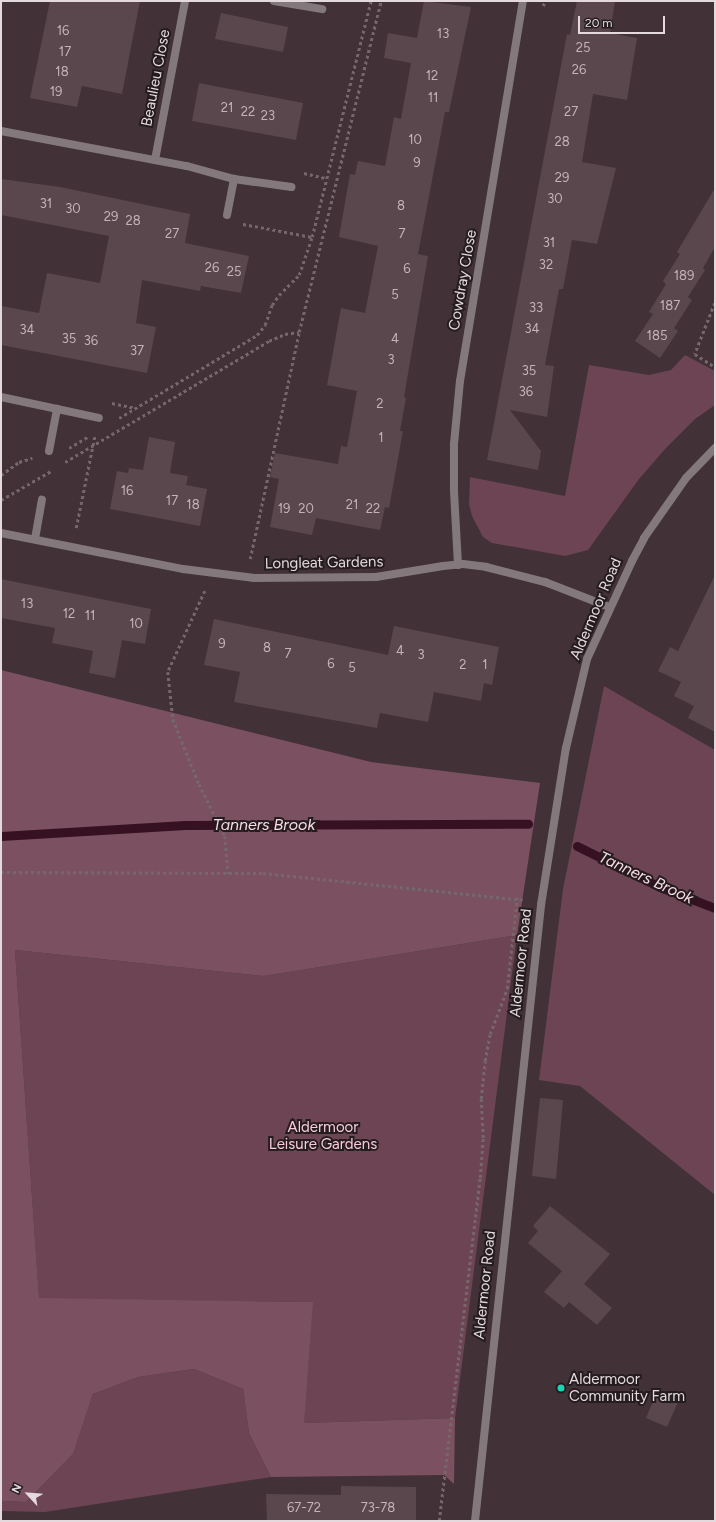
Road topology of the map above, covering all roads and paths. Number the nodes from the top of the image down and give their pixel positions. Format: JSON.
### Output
{"nodes":[{"id":1,"x":185,"y":1,"type":"edge"},
{"id":2,"x":274,"y":1,"type":"edge"},
{"id":3,"x":371,"y":1,"type":"edge"},
{"id":4,"x":381,"y":1,"type":"edge"},
{"id":5,"x":523,"y":1,"type":"edge"},
{"id":6,"x":322,"y":9,"type":"dead end"},
{"id":7,"x":1,"y":131,"type":"edge"},
{"id":8,"x":156,"y":160,"type":"junction"},
{"id":9,"x":234,"y":179,"type":"junction"},
{"id":10,"x":291,"y":187,"type":"dead end"},
{"id":11,"x":227,"y":215,"type":"joint"},
{"id":12,"x":312,"y":237,"type":"junction"},
{"id":13,"x":715,"y":303,"type":"edge"},
{"id":14,"x":298,"y":332,"type":"junction"},
{"id":15,"x":715,"y":367,"type":"edge"},
{"id":16,"x":1,"y":397,"type":"edge"},
{"id":17,"x":135,"y":408,"type":"junction"},
{"id":18,"x":57,"y":409,"type":"junction"},
{"id":19,"x":99,"y":418,"type":"joint"},
{"id":20,"x":115,"y":420,"type":"dead end"},
{"id":21,"x":92,"y":447,"type":"junction"},
{"id":22,"x":715,"y":448,"type":"edge"},
{"id":23,"x":49,"y":451,"type":"junction"},
{"id":24,"x":59,"y":466,"type":"dead end"},
{"id":25,"x":53,"y":470,"type":"dead end"},
{"id":26,"x":46,"y":473,"type":"junction"},
{"id":27,"x":1,"y":475,"type":"edge"},
{"id":28,"x":1,"y":500,"type":"edge"},
{"id":29,"x":42,"y":500,"type":"joint"},
{"id":30,"x":1,"y":533,"type":"edge"},
{"id":31,"x":35,"y":539,"type":"junction"},
{"id":32,"x":72,"y":547,"type":"junction"},
{"id":33,"x":458,"y":565,"type":"junction"},
{"id":34,"x":213,"y":573,"type":"junction"},
{"id":35,"x":246,"y":577,"type":"junction"},
{"id":36,"x":609,"y":608,"type":"junction"},
{"id":37,"x":1,"y":872,"type":"edge"},
{"id":38,"x":228,"y":874,"type":"junction"},
{"id":39,"x":517,"y":898,"type":"junction"},
{"id":40,"x":541,"y":904,"type":"junction"},
{"id":41,"x":439,"y":1521,"type":"edge"},
{"id":42,"x":475,"y":1521,"type":"edge"}],
"edges":[{"from":1,"to":8,"type":"street","name":"Beaulieu Close"},
{"from":2,"to":6,"type":"street"},
{"from":3,"to":12,"type":"path"},
{"from":4,"to":14,"type":"path"},
{"from":5,"to":33,"type":"street","name":"Cowdray Close"},
{"from":7,"to":8,"type":"street"},
{"from":8,"to":9,"type":"street"},
{"from":9,"to":10,"type":"street"},
{"from":9,"to":11,"type":"street"},
{"from":11,"to":12,"type":"path"},
{"from":12,"to":17,"type":"path"},
{"from":13,"to":15,"type":"path"},
{"from":14,"to":21,"type":"path"},
{"from":14,"to":35,"type":"path"},
{"from":16,"to":18,"type":"street"},
{"from":17,"to":19,"type":"path"},
{"from":17,"to":20,"type":"path"},
{"from":18,"to":19,"type":"street"},
{"from":18,"to":23,"type":"street"},
{"from":21,"to":23,"type":"path"},
{"from":21,"to":24,"type":"path"},
{"from":21,"to":32,"type":"path"},
{"from":22,"to":36,"type":"street","name":"Aldermoor Road"},
{"from":23,"to":26,"type":"path"},
{"from":23,"to":27,"type":"path"},
{"from":25,"to":26,"type":"path"},
{"from":26,"to":28,"type":"path"},
{"from":26,"to":29,"type":"path"},
{"from":29,"to":31,"type":"street"},
{"from":30,"to":31,"type":"street","name":"Longleat Gardens"},
{"from":31,"to":32,"type":"street","name":"Longleat Gardens"},
{"from":32,"to":34,"type":"street","name":"Longleat Gardens"},
{"from":33,"to":35,"type":"street","name":"Longleat Gardens"},
{"from":33,"to":36,"type":"street","name":"Longleat Gardens"},
{"from":34,"to":35,"type":"street","name":"Longleat Gardens"},
{"from":34,"to":38,"type":"path"},
{"from":36,"to":40,"type":"street","name":"Aldermoor Road"},
{"from":37,"to":38,"type":"path"},
{"from":38,"to":39,"type":"path"},
{"from":39,"to":40,"type":"path"},
{"from":39,"to":41,"type":"path"},
{"from":40,"to":42,"type":"street","name":"Aldermoor Road"}]}
